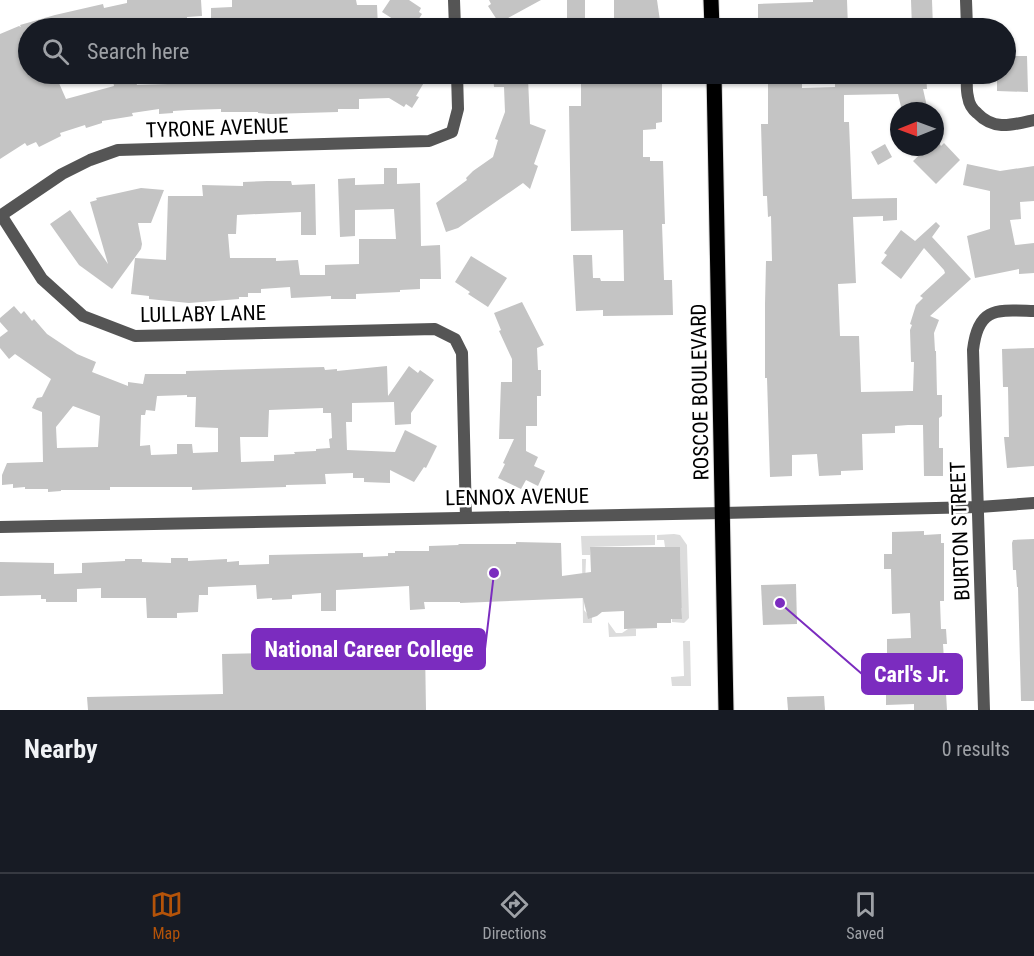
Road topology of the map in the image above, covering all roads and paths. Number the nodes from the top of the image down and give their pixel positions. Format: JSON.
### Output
{"nodes":[{"id":1,"x":454,"y":0,"type":"edge"},
{"id":2,"x":711,"y":0,"type":"edge"},
{"id":3,"x":966,"y":0,"type":"edge"},
{"id":4,"x":455,"y":18,"type":"edge"},
{"id":5,"x":712,"y":18,"type":"edge"},
{"id":6,"x":967,"y":18,"type":"edge"},
{"id":7,"x":457,"y":84,"type":"edge"},
{"id":8,"x":714,"y":84,"type":"edge"},
{"id":9,"x":967,"y":84,"type":"edge"},
{"id":10,"x":1034,"y":120,"type":"edge"},
{"id":11,"x":0,"y":216,"type":"edge"},
{"id":12,"x":1034,"y":311,"type":"edge"},
{"id":13,"x":1034,"y":503,"type":"edge"},
{"id":14,"x":979,"y":507,"type":"junction"},
{"id":15,"x":723,"y":513,"type":"junction"},
{"id":16,"x":466,"y":518,"type":"junction"},
{"id":17,"x":0,"y":526,"type":"edge"},
{"id":18,"x":726,"y":710,"type":"edge"},
{"id":19,"x":984,"y":710,"type":"edge"}],
"edges":[{"from":1,"to":4,"type":"street"},
{"from":2,"to":5,"type":"main road"},
{"from":3,"to":6,"type":"street"},
{"from":7,"to":11,"type":"street","name":"TYRONE AVENUE"},
{"from":8,"to":15,"type":"main road","name":"ROSCOE BOULEVARD"},
{"from":9,"to":10,"type":"street"},
{"from":11,"to":16,"type":"street","name":"LULLABY LANE"},
{"from":12,"to":14,"type":"street","name":"BURTON STREET"},
{"from":13,"to":14,"type":"street","name":"LENNOX AVENUE"},
{"from":14,"to":15,"type":"street","name":"LENNOX AVENUE"},
{"from":14,"to":19,"type":"street","name":"BURTON STREET"},
{"from":15,"to":16,"type":"street","name":"LENNOX AVENUE"},
{"from":15,"to":18,"type":"main road","name":"ROSCOE BOULEVARD"},
{"from":16,"to":17,"type":"street","name":"LENNOX AVENUE"}]}
